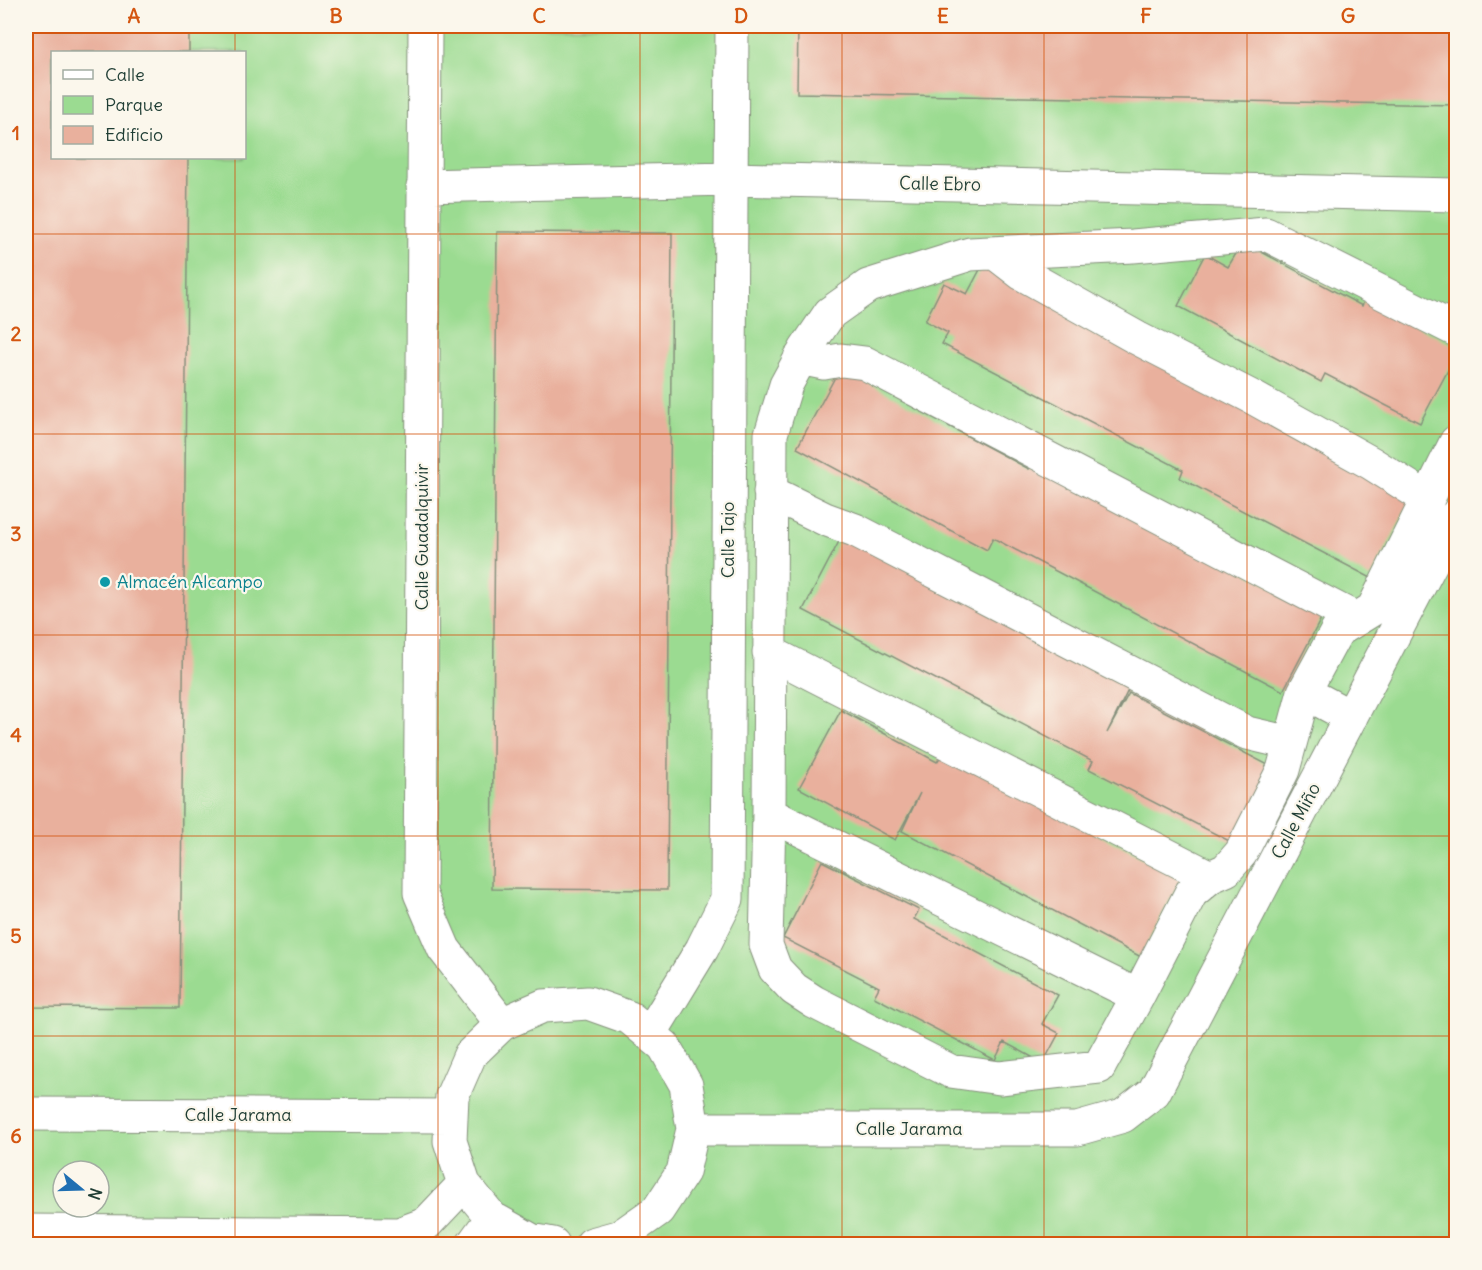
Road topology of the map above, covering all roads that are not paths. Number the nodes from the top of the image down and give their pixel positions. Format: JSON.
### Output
{"nodes":[{"id":1,"x":425,"y":26,"type":"edge"},
{"id":2,"x":732,"y":26,"type":"edge"},
{"id":3,"x":730,"y":179,"type":"junction"},
{"id":4,"x":423,"y":186,"type":"junction"},
{"id":5,"x":1456,"y":195,"type":"edge"},
{"id":6,"x":995,"y":253,"type":"junction"},
{"id":7,"x":1456,"y":330,"type":"edge"},
{"id":8,"x":800,"y":358,"type":"junction"},
{"id":9,"x":1456,"y":442,"type":"edge"},
{"id":10,"x":770,"y":492,"type":"junction"},
{"id":11,"x":1428,"y":499,"type":"junction"},
{"id":12,"x":1456,"y":516,"type":"edge"},
{"id":13,"x":1356,"y":619,"type":"junction"},
{"id":14,"x":768,"y":652,"type":"junction"},
{"id":15,"x":1304,"y":692,"type":"junction"},
{"id":16,"x":1351,"y":717,"type":"junction"},
{"id":17,"x":1290,"y":743,"type":"junction"},
{"id":18,"x":769,"y":814,"type":"junction"},
{"id":19,"x":1210,"y":877,"type":"junction"},
{"id":20,"x":1138,"y":996,"type":"junction"},
{"id":21,"x":502,"y":1024,"type":"junction"},
{"id":22,"x":650,"y":1034,"type":"junction"},
{"id":23,"x":26,"y":1114,"type":"edge"},
{"id":24,"x":451,"y":1116,"type":"junction"},
{"id":25,"x":1123,"y":1116,"type":"joint"},
{"id":26,"x":693,"y":1129,"type":"junction"},
{"id":27,"x":464,"y":1184,"type":"junction"},
{"id":28,"x":492,"y":1218,"type":"junction"},
{"id":29,"x":26,"y":1231,"type":"edge"},
{"id":30,"x":313,"y":1238,"type":"edge"},
{"id":31,"x":169,"y":1239,"type":"edge"},
{"id":32,"x":405,"y":1239,"type":"edge"},
{"id":33,"x":608,"y":1242,"type":"edge"},
{"id":34,"x":539,"y":1243,"type":"edge"},
{"id":35,"x":473,"y":1245,"type":"edge"}],
"edges":[{"from":1,"to":4,"type":"street","name":"Calle Guadalquivir"},
{"from":2,"to":3,"type":"street","name":"Calle Tajo"},
{"from":3,"to":4,"type":"street","name":"Calle Ebro"},
{"from":3,"to":5,"type":"street","name":"Calle Ebro"},
{"from":3,"to":22,"type":"street","name":"Calle Tajo"},
{"from":4,"to":21,"type":"street","name":"Calle Guadalquivir"},
{"from":6,"to":7,"type":"street"},
{"from":6,"to":8,"type":"street"},
{"from":6,"to":11,"type":"street"},
{"from":8,"to":10,"type":"street"},
{"from":8,"to":13,"type":"street"},
{"from":9,"to":11,"type":"street"},
{"from":10,"to":14,"type":"street"},
{"from":10,"to":17,"type":"street"},
{"from":11,"to":13,"type":"street"},
{"from":12,"to":16,"type":"street","name":"Calle Miño"},
{"from":13,"to":15,"type":"street"},
{"from":14,"to":18,"type":"street"},
{"from":14,"to":19,"type":"street"},
{"from":15,"to":16,"type":"street"},
{"from":15,"to":17,"type":"street"},
{"from":16,"to":25,"type":"street","name":"Calle Miño"},
{"from":17,"to":19,"type":"street"},
{"from":18,"to":20,"type":"street"},
{"from":18,"to":20,"type":"street"},
{"from":19,"to":20,"type":"street"},
{"from":21,"to":22,"type":"street"},
{"from":21,"to":24,"type":"street"},
{"from":22,"to":26,"type":"street"},
{"from":23,"to":24,"type":"street","name":"Calle Jarama"},
{"from":24,"to":27,"type":"street"},
{"from":25,"to":26,"type":"street","name":"Calle Jarama"},
{"from":26,"to":33,"type":"street"},
{"from":27,"to":28,"type":"street"},
{"from":27,"to":32,"type":"street"},
{"from":28,"to":34,"type":"street"},
{"from":28,"to":35,"type":"street"},
{"from":29,"to":31,"type":"street"},
{"from":30,"to":31,"type":"street"},
{"from":30,"to":32,"type":"street"}]}
